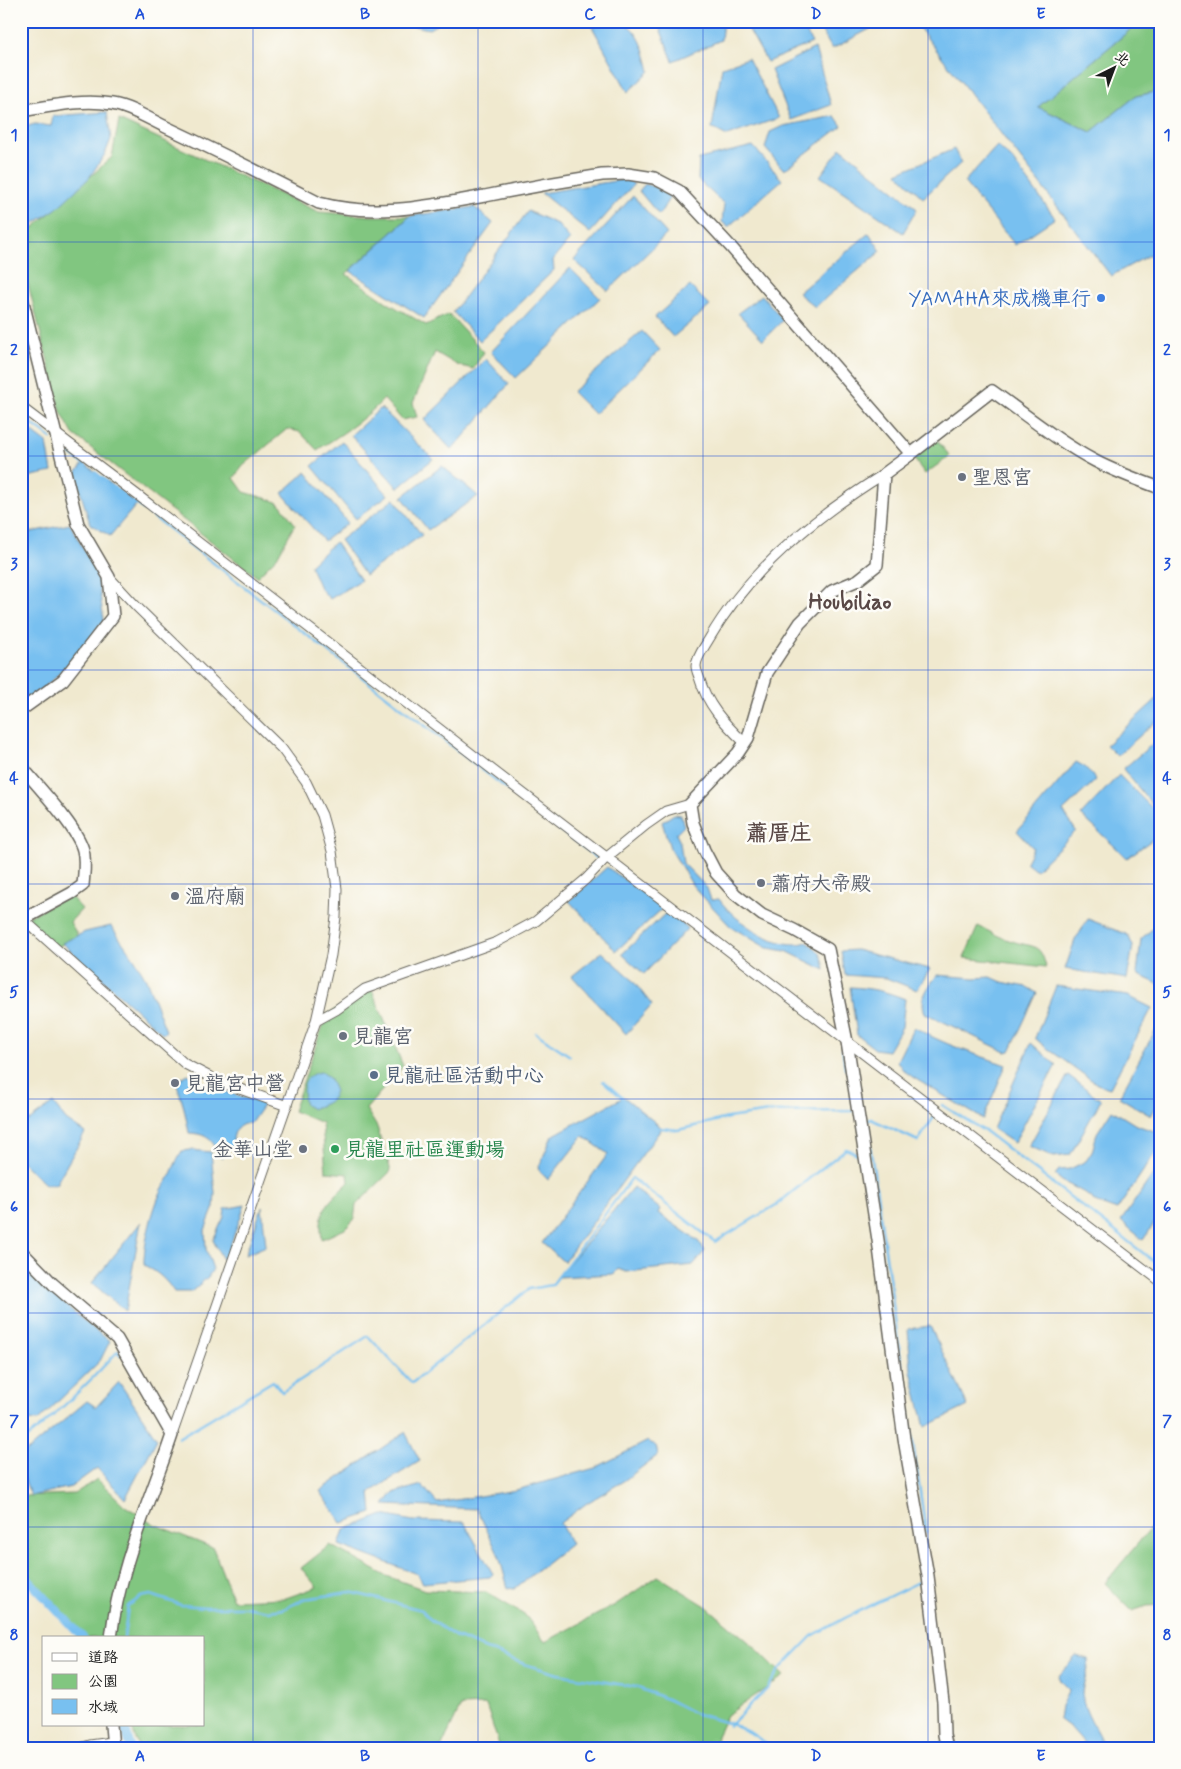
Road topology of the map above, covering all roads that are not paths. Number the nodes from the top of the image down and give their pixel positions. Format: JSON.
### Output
{"nodes":[{"id":1,"x":21,"y":111,"type":"edge"},
{"id":2,"x":21,"y":294,"type":"edge"},
{"id":3,"x":21,"y":407,"type":"edge"},
{"id":4,"x":56,"y":432,"type":"junction"},
{"id":5,"x":911,"y":454,"type":"junction"},
{"id":6,"x":884,"y":474,"type":"junction"},
{"id":7,"x":1160,"y":488,"type":"edge"},
{"id":8,"x":109,"y":577,"type":"junction"},
{"id":9,"x":21,"y":710,"type":"edge"},
{"id":10,"x":744,"y":742,"type":"junction"},
{"id":11,"x":21,"y":766,"type":"edge"},
{"id":12,"x":690,"y":804,"type":"junction"},
{"id":13,"x":607,"y":857,"type":"junction"},
{"id":14,"x":22,"y":922,"type":"edge"},
{"id":15,"x":316,"y":1021,"type":"junction"},
{"id":16,"x":847,"y":1042,"type":"junction"},
{"id":17,"x":288,"y":1106,"type":"junction"},
{"id":18,"x":21,"y":1251,"type":"edge"},
{"id":19,"x":1160,"y":1282,"type":"edge"},
{"id":20,"x":172,"y":1435,"type":"junction"},
{"id":21,"x":111,"y":1636,"type":"edge"},
{"id":22,"x":111,"y":1726,"type":"edge"},
{"id":23,"x":112,"y":1745,"type":"edge"},
{"id":24,"x":80,"y":1748,"type":"edge"},
{"id":25,"x":947,"y":1748,"type":"edge"}],
"edges":[{"from":1,"to":5,"type":"street"},
{"from":2,"to":4,"type":"street"},
{"from":3,"to":4,"type":"street"},
{"from":4,"to":8,"type":"street"},
{"from":4,"to":13,"type":"street"},
{"from":5,"to":6,"type":"street"},
{"from":5,"to":7,"type":"street"},
{"from":6,"to":10,"type":"street"},
{"from":6,"to":10,"type":"street"},
{"from":8,"to":9,"type":"street"},
{"from":8,"to":15,"type":"street"},
{"from":10,"to":12,"type":"street"},
{"from":11,"to":14,"type":"street"},
{"from":12,"to":13,"type":"street"},
{"from":12,"to":16,"type":"street"},
{"from":13,"to":15,"type":"street"},
{"from":13,"to":16,"type":"street"},
{"from":14,"to":17,"type":"street"},
{"from":15,"to":17,"type":"street"},
{"from":16,"to":19,"type":"street"},
{"from":16,"to":25,"type":"street"},
{"from":17,"to":20,"type":"street"},
{"from":18,"to":20,"type":"street"},
{"from":20,"to":21,"type":"street"},
{"from":22,"to":23,"type":"street"},
{"from":23,"to":24,"type":"street"}]}
